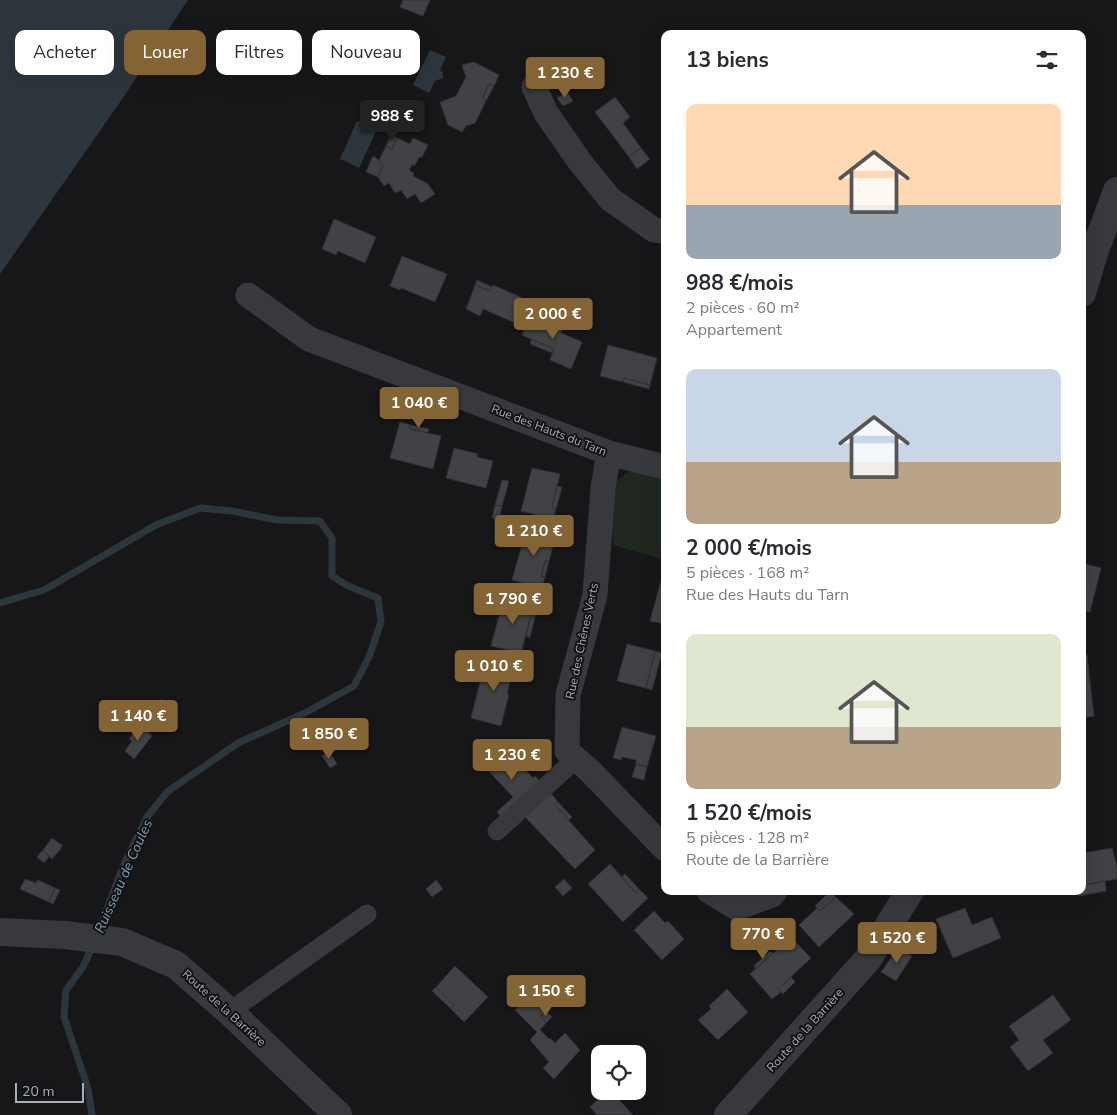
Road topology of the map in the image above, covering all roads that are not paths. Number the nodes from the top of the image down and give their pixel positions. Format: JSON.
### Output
{"nodes":[{"id":1,"x":534,"y":87,"type":"dead end"},
{"id":2,"x":1117,"y":191,"type":"edge"},
{"id":3,"x":661,"y":231,"type":"edge"},
{"id":4,"x":1089,"y":250,"type":"edge"},
{"id":5,"x":1086,"y":268,"type":"edge"},
{"id":6,"x":248,"y":295,"type":"dead end"},
{"id":7,"x":609,"y":453,"type":"junction"},
{"id":8,"x":661,"y":465,"type":"edge"},
{"id":9,"x":576,"y":759,"type":"junction"},
{"id":10,"x":497,"y":831,"type":"dead end"},
{"id":11,"x":661,"y":845,"type":"edge"},
{"id":12,"x":715,"y":895,"type":"edge"},
{"id":13,"x":772,"y":895,"type":"edge"},
{"id":14,"x":908,"y":895,"type":"edge"},
{"id":15,"x":367,"y":914,"type":"dead end"},
{"id":16,"x":0,"y":932,"type":"edge"},
{"id":17,"x":230,"y":1011,"type":"junction"},
{"id":18,"x":338,"y":1115,"type":"edge"},
{"id":19,"x":728,"y":1115,"type":"edge"}],
"edges":[{"from":1,"to":3,"type":"street"},
{"from":2,"to":4,"type":"street"},
{"from":4,"to":5,"type":"street"},
{"from":6,"to":7,"type":"street","name":"Rue des Hauts du Tarn"},
{"from":7,"to":8,"type":"street","name":"Rue des Hauts du Tarn"},
{"from":7,"to":9,"type":"street","name":"Rue des Chênes Verts"},
{"from":9,"to":10,"type":"street"},
{"from":9,"to":11,"type":"street","name":"Rue des Chênes Verts"},
{"from":12,"to":13,"type":"street"},
{"from":14,"to":19,"type":"street","name":"Route de la Barrière"},
{"from":15,"to":17,"type":"street"},
{"from":16,"to":17,"type":"street","name":"Route de la Barrière"},
{"from":17,"to":18,"type":"street","name":"Route de la Barrière"}]}
